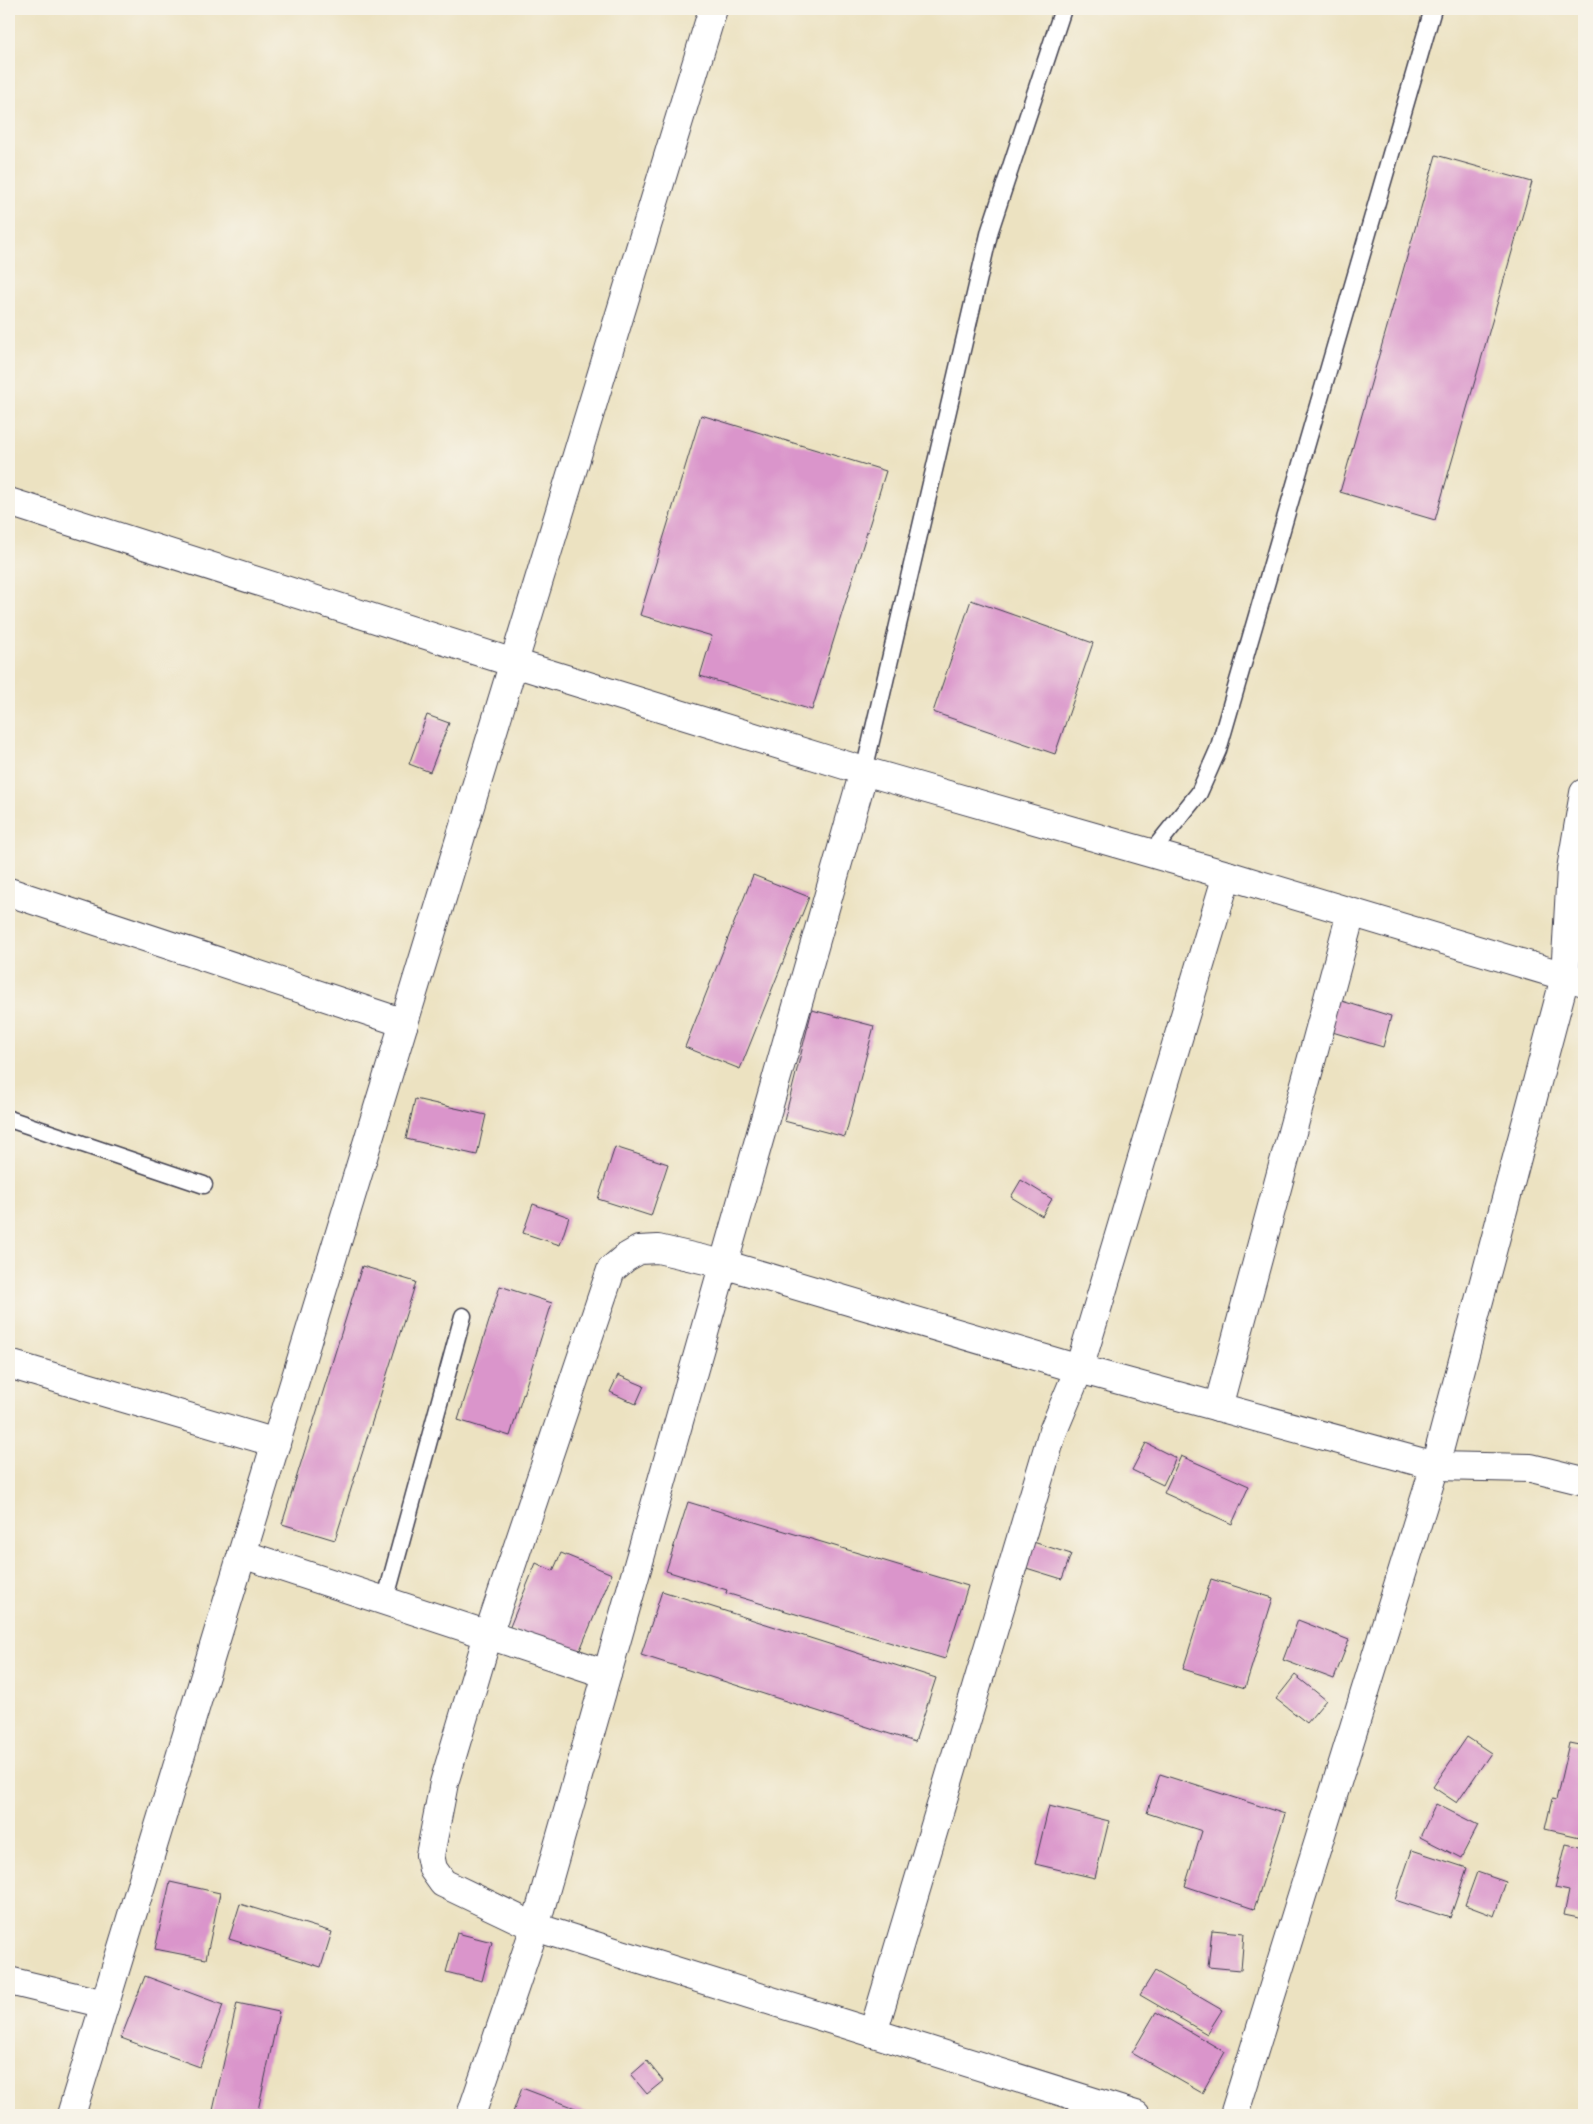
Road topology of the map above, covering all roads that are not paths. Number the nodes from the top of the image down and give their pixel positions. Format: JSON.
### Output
{"nodes":[{"id":1,"x":713,"y":9,"type":"edge"},
{"id":2,"x":1063,"y":9,"type":"edge"},
{"id":3,"x":1433,"y":9,"type":"edge"},
{"id":4,"x":9,"y":502,"type":"edge"},
{"id":5,"x":514,"y":663,"type":"junction"},
{"id":6,"x":864,"y":771,"type":"junction"},
{"id":7,"x":1584,"y":793,"type":"edge"},
{"id":8,"x":1150,"y":854,"type":"junction"},
{"id":9,"x":1227,"y":875,"type":"junction"},
{"id":10,"x":9,"y":892,"type":"edge"},
{"id":11,"x":1351,"y":913,"type":"junction"},
{"id":12,"x":1575,"y":979,"type":"edge"},
{"id":13,"x":404,"y":1023,"type":"junction"},
{"id":14,"x":9,"y":1119,"type":"edge"},
{"id":15,"x":204,"y":1185,"type":"dead end"},
{"id":16,"x":723,"y":1264,"type":"junction"},
{"id":17,"x":463,"y":1316,"type":"dead end"},
{"id":18,"x":9,"y":1364,"type":"edge"},
{"id":19,"x":1079,"y":1369,"type":"junction"},
{"id":20,"x":1218,"y":1407,"type":"junction"},
{"id":21,"x":276,"y":1443,"type":"junction"},
{"id":22,"x":1435,"y":1466,"type":"junction"},
{"id":23,"x":1584,"y":1481,"type":"edge"},
{"id":24,"x":242,"y":1554,"type":"junction"},
{"id":25,"x":385,"y":1601,"type":"junction"},
{"id":26,"x":488,"y":1635,"type":"junction"},
{"id":27,"x":607,"y":1674,"type":"junction"},
{"id":28,"x":535,"y":1927,"type":"junction"},
{"id":29,"x":9,"y":1981,"type":"edge"},
{"id":30,"x":105,"y":2004,"type":"junction"},
{"id":31,"x":873,"y":2033,"type":"junction"},
{"id":32,"x":71,"y":2115,"type":"edge"},
{"id":33,"x":471,"y":2115,"type":"edge"},
{"id":34,"x":1136,"y":2115,"type":"edge"},
{"id":35,"x":1234,"y":2115,"type":"edge"}],
"edges":[{"from":1,"to":5,"type":"street"},
{"from":2,"to":6,"type":"lane"},
{"from":3,"to":8,"type":"lane"},
{"from":4,"to":5,"type":"street"},
{"from":5,"to":6,"type":"street"},
{"from":5,"to":13,"type":"street"},
{"from":6,"to":8,"type":"street"},
{"from":6,"to":16,"type":"street"},
{"from":7,"to":12,"type":"street"},
{"from":8,"to":9,"type":"street"},
{"from":9,"to":11,"type":"street"},
{"from":9,"to":19,"type":"street"},
{"from":10,"to":13,"type":"street"},
{"from":11,"to":12,"type":"street"},
{"from":11,"to":20,"type":"street"},
{"from":12,"to":22,"type":"street"},
{"from":13,"to":21,"type":"street"},
{"from":14,"to":15,"type":"lane"},
{"from":16,"to":19,"type":"street"},
{"from":16,"to":26,"type":"street"},
{"from":16,"to":27,"type":"street"},
{"from":17,"to":25,"type":"lane"},
{"from":18,"to":21,"type":"street"},
{"from":19,"to":20,"type":"street"},
{"from":19,"to":31,"type":"street"},
{"from":20,"to":22,"type":"street"},
{"from":21,"to":24,"type":"street"},
{"from":22,"to":23,"type":"street"},
{"from":22,"to":35,"type":"street"},
{"from":24,"to":25,"type":"street"},
{"from":24,"to":30,"type":"street"},
{"from":25,"to":26,"type":"street"},
{"from":26,"to":27,"type":"street"},
{"from":26,"to":28,"type":"street"},
{"from":27,"to":28,"type":"street"},
{"from":28,"to":31,"type":"street"},
{"from":28,"to":33,"type":"street"},
{"from":29,"to":30,"type":"street"},
{"from":30,"to":32,"type":"street"},
{"from":31,"to":34,"type":"street"}]}
